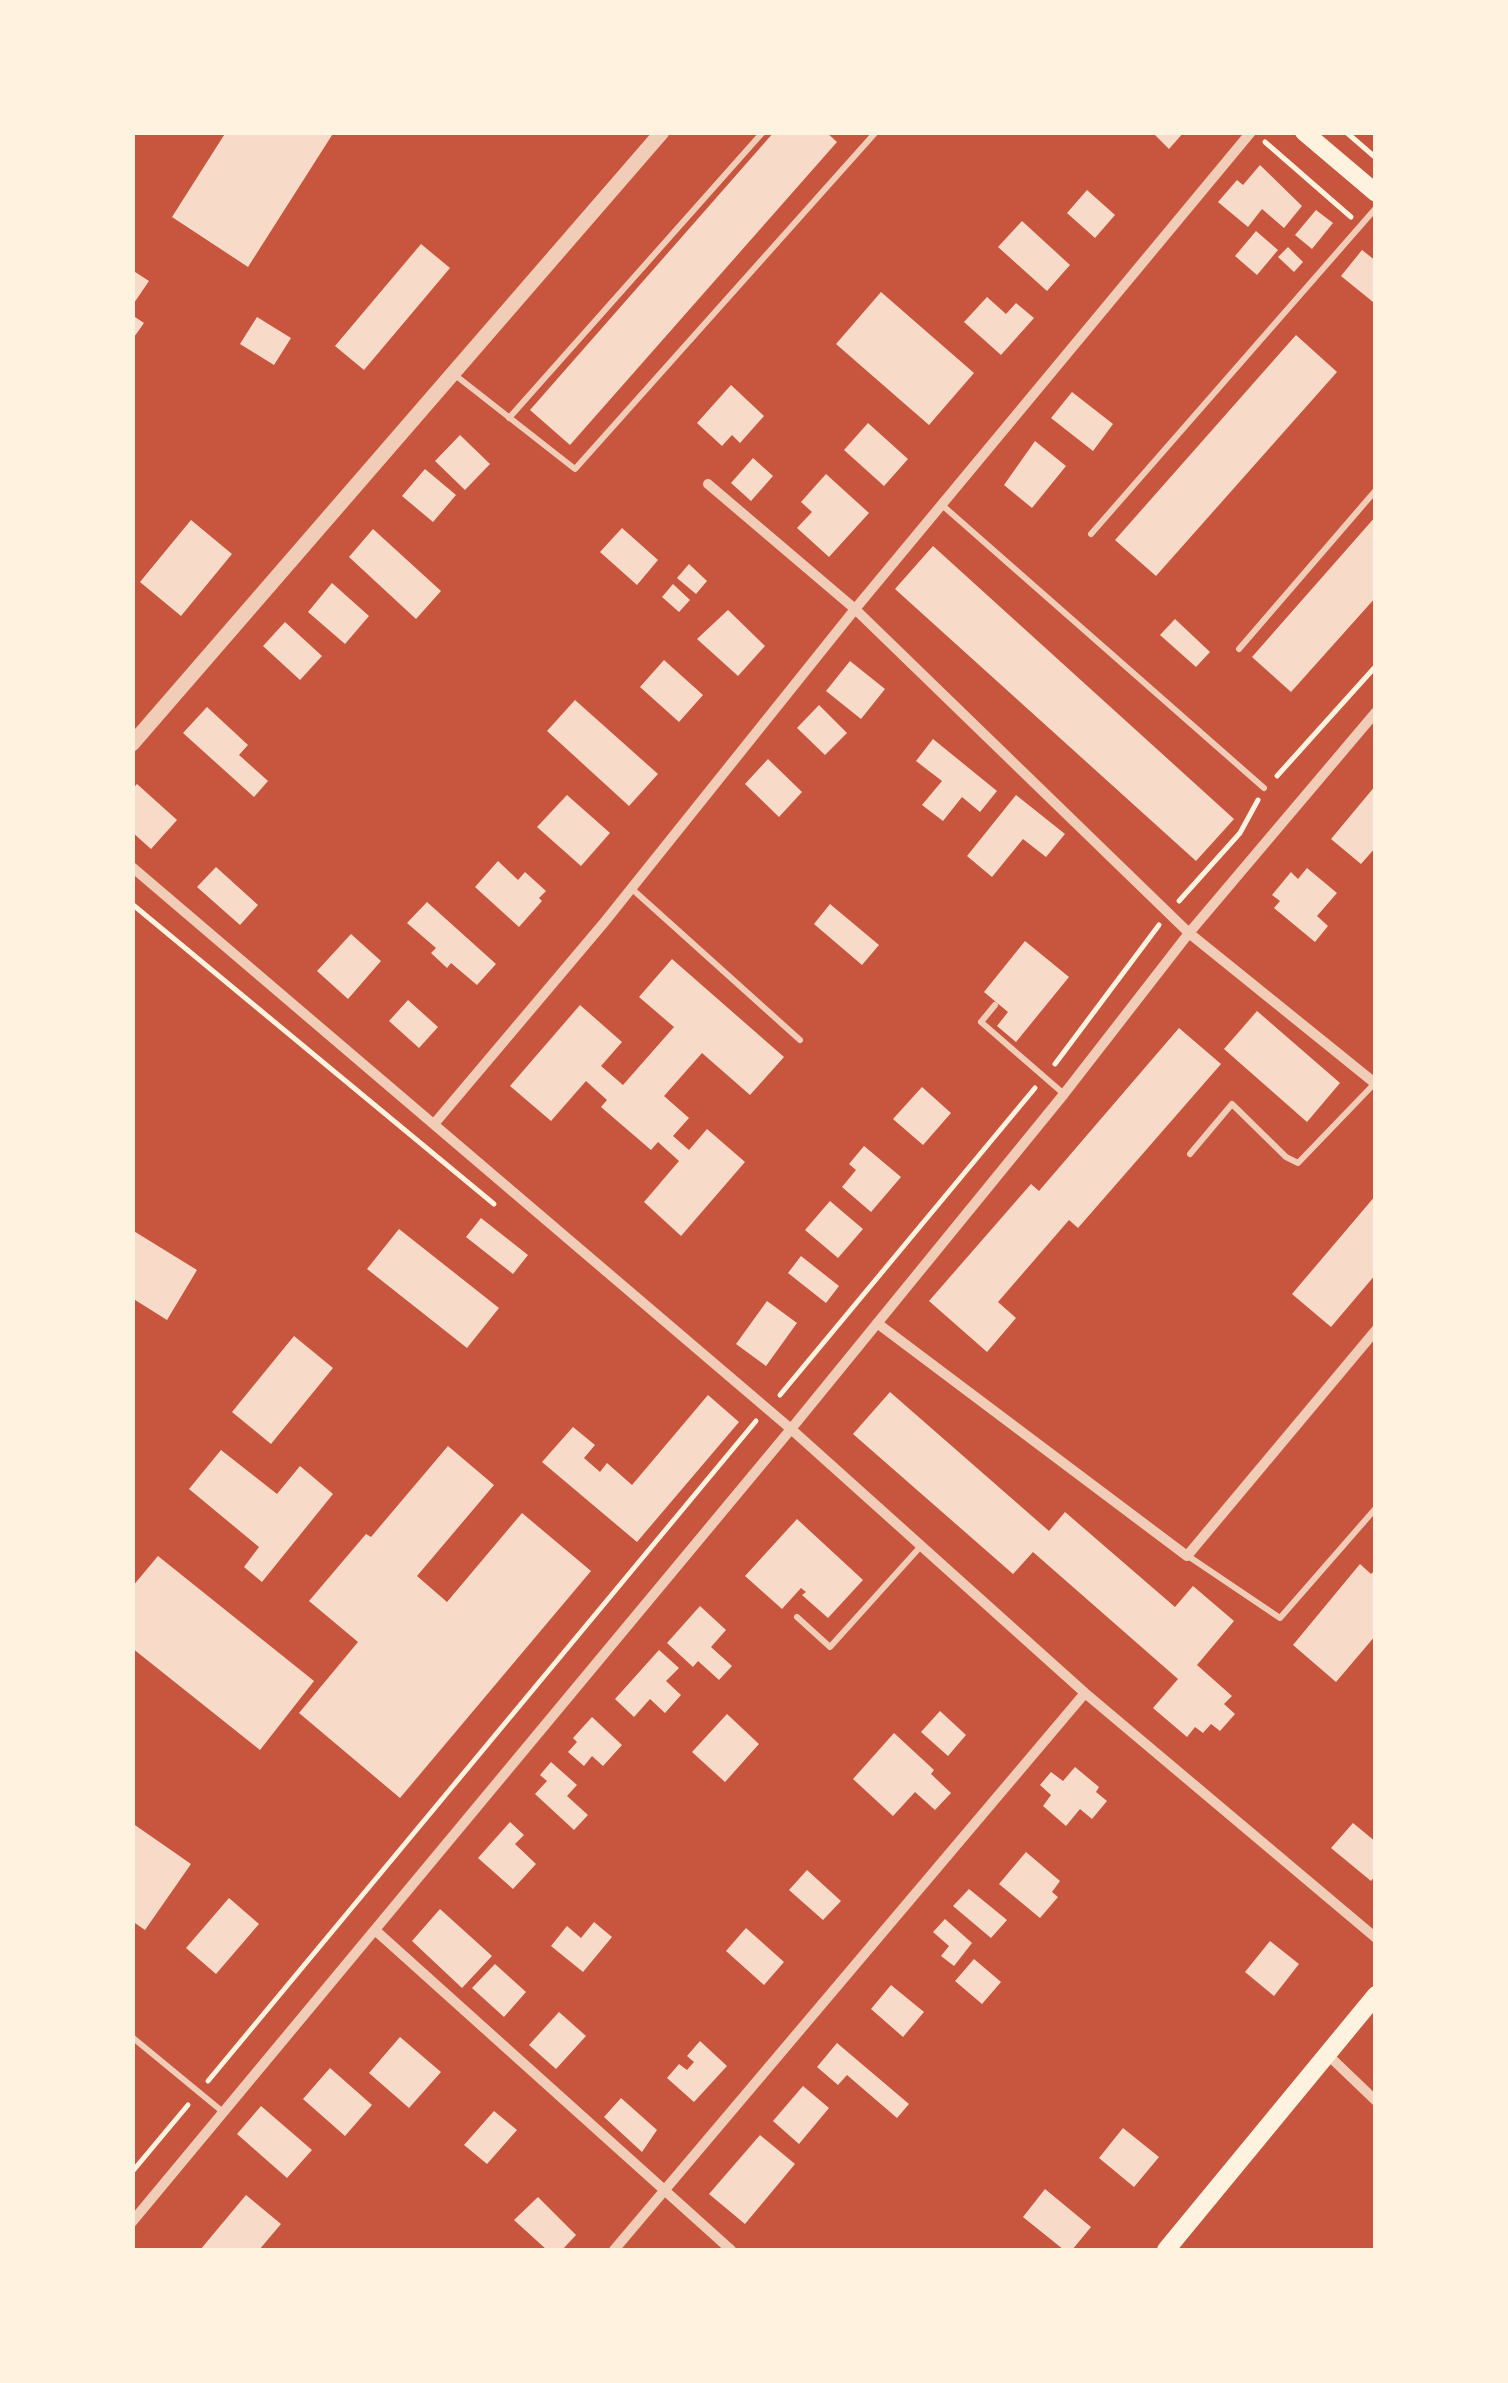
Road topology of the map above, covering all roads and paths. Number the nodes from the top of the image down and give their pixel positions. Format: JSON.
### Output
{"nodes":[{"id":1,"x":662,"y":132,"type":"edge"},
{"id":2,"x":763,"y":132,"type":"edge"},
{"id":3,"x":876,"y":132,"type":"edge"},
{"id":4,"x":1253,"y":132,"type":"edge"},
{"id":5,"x":1304,"y":132,"type":"edge"},
{"id":6,"x":1346,"y":132,"type":"edge"},
{"id":7,"x":1376,"y":158,"type":"edge"},
{"id":8,"x":1376,"y":193,"type":"edge"},
{"id":9,"x":1376,"y":208,"type":"edge"},
{"id":10,"x":1360,"y":226,"type":"junction"},
{"id":11,"x":454,"y":374,"type":"junction"},
{"id":12,"x":509,"y":418,"type":"junction"},
{"id":13,"x":708,"y":484,"type":"dead end"},
{"id":14,"x":1376,"y":490,"type":"edge"},
{"id":15,"x":942,"y":504,"type":"junction"},
{"id":16,"x":1091,"y":534,"type":"dead end"},
{"id":17,"x":855,"y":608,"type":"junction"},
{"id":18,"x":1239,"y":648,"type":"dead end"},
{"id":19,"x":1376,"y":666,"type":"edge"},
{"id":20,"x":1376,"y":712,"type":"edge"},
{"id":21,"x":132,"y":744,"type":"edge"},
{"id":22,"x":1264,"y":788,"type":"junction"},
{"id":23,"x":132,"y":867,"type":"edge"},
{"id":24,"x":631,"y":888,"type":"junction"},
{"id":25,"x":132,"y":904,"type":"edge"},
{"id":26,"x":1168,"y":913,"type":"junction"},
{"id":27,"x":1189,"y":933,"type":"junction"},
{"id":28,"x":995,"y":1006,"type":"dead end"},
{"id":29,"x":800,"y":1040,"type":"dead end"},
{"id":30,"x":1044,"y":1078,"type":"junction"},
{"id":31,"x":1375,"y":1084,"type":"edge"},
{"id":32,"x":1064,"y":1094,"type":"junction"},
{"id":33,"x":434,"y":1124,"type":"junction"},
{"id":34,"x":1190,"y":1154,"type":"dead end"},
{"id":35,"x":496,"y":1205,"type":"dead end"},
{"id":36,"x":877,"y":1323,"type":"junction"},
{"id":37,"x":1376,"y":1330,"type":"edge"},
{"id":38,"x":776,"y":1401,"type":"dead end"},
{"id":39,"x":742,"y":1409,"type":"dead end"},
{"id":40,"x":791,"y":1429,"type":"junction"},
{"id":41,"x":1376,"y":1508,"type":"edge"},
{"id":42,"x":921,"y":1546,"type":"junction"},
{"id":43,"x":1186,"y":1556,"type":"junction"},
{"id":44,"x":797,"y":1617,"type":"dead end"},
{"id":45,"x":1085,"y":1693,"type":"junction"},
{"id":46,"x":375,"y":1930,"type":"junction"},
{"id":47,"x":1376,"y":1938,"type":"edge"},
{"id":48,"x":1376,"y":1995,"type":"edge"},
{"id":49,"x":132,"y":2037,"type":"edge"},
{"id":50,"x":1327,"y":2054,"type":"junction"},
{"id":51,"x":199,"y":2092,"type":"junction"},
{"id":52,"x":1376,"y":2100,"type":"edge"},
{"id":53,"x":224,"y":2112,"type":"junction"},
{"id":54,"x":132,"y":2172,"type":"edge"},
{"id":55,"x":662,"y":2192,"type":"junction"},
{"id":56,"x":132,"y":2222,"type":"edge"},
{"id":57,"x":614,"y":2250,"type":"edge"},
{"id":58,"x":731,"y":2250,"type":"edge"},
{"id":59,"x":1166,"y":2250,"type":"edge"}],
"edges":[{"from":1,"to":11,"type":"street"},
{"from":2,"to":12,"type":"lane"},
{"from":3,"to":12,"type":"lane"},
{"from":4,"to":10,"type":"path"},
{"from":4,"to":15,"type":"street"},
{"from":5,"to":8,"type":"main road"},
{"from":6,"to":7,"type":"path"},
{"from":9,"to":10,"type":"lane"},
{"from":10,"to":16,"type":"lane"},
{"from":11,"to":12,"type":"lane"},
{"from":11,"to":21,"type":"street"},
{"from":13,"to":17,"type":"street"},
{"from":14,"to":18,"type":"lane"},
{"from":15,"to":17,"type":"street"},
{"from":15,"to":22,"type":"lane"},
{"from":17,"to":24,"type":"street"},
{"from":17,"to":26,"type":"street"},
{"from":19,"to":22,"type":"path"},
{"from":20,"to":27,"type":"street"},
{"from":22,"to":26,"type":"path"},
{"from":23,"to":33,"type":"street"},
{"from":24,"to":29,"type":"lane"},
{"from":24,"to":33,"type":"street"},
{"from":25,"to":35,"type":"path"},
{"from":26,"to":27,"type":"street"},
{"from":26,"to":30,"type":"path"},
{"from":27,"to":31,"type":"street"},
{"from":27,"to":32,"type":"street"},
{"from":28,"to":30,"type":"lane"},
{"from":30,"to":32,"type":"lane"},
{"from":30,"to":38,"type":"path"},
{"from":31,"to":34,"type":"lane"},
{"from":32,"to":36,"type":"street"},
{"from":33,"to":40,"type":"street"},
{"from":36,"to":40,"type":"street"},
{"from":36,"to":43,"type":"street"},
{"from":37,"to":43,"type":"street"},
{"from":39,"to":51,"type":"path"},
{"from":40,"to":42,"type":"street"},
{"from":40,"to":46,"type":"street"},
{"from":41,"to":43,"type":"lane"},
{"from":42,"to":44,"type":"lane"},
{"from":42,"to":45,"type":"street"},
{"from":45,"to":47,"type":"street"},
{"from":45,"to":55,"type":"street"},
{"from":46,"to":53,"type":"street"},
{"from":46,"to":55,"type":"street"},
{"from":48,"to":50,"type":"main road"},
{"from":49,"to":51,"type":"lane"},
{"from":50,"to":52,"type":"street"},
{"from":50,"to":59,"type":"main road"},
{"from":51,"to":53,"type":"lane"},
{"from":51,"to":54,"type":"path"},
{"from":53,"to":56,"type":"street"},
{"from":55,"to":57,"type":"street"},
{"from":55,"to":58,"type":"street"}]}
